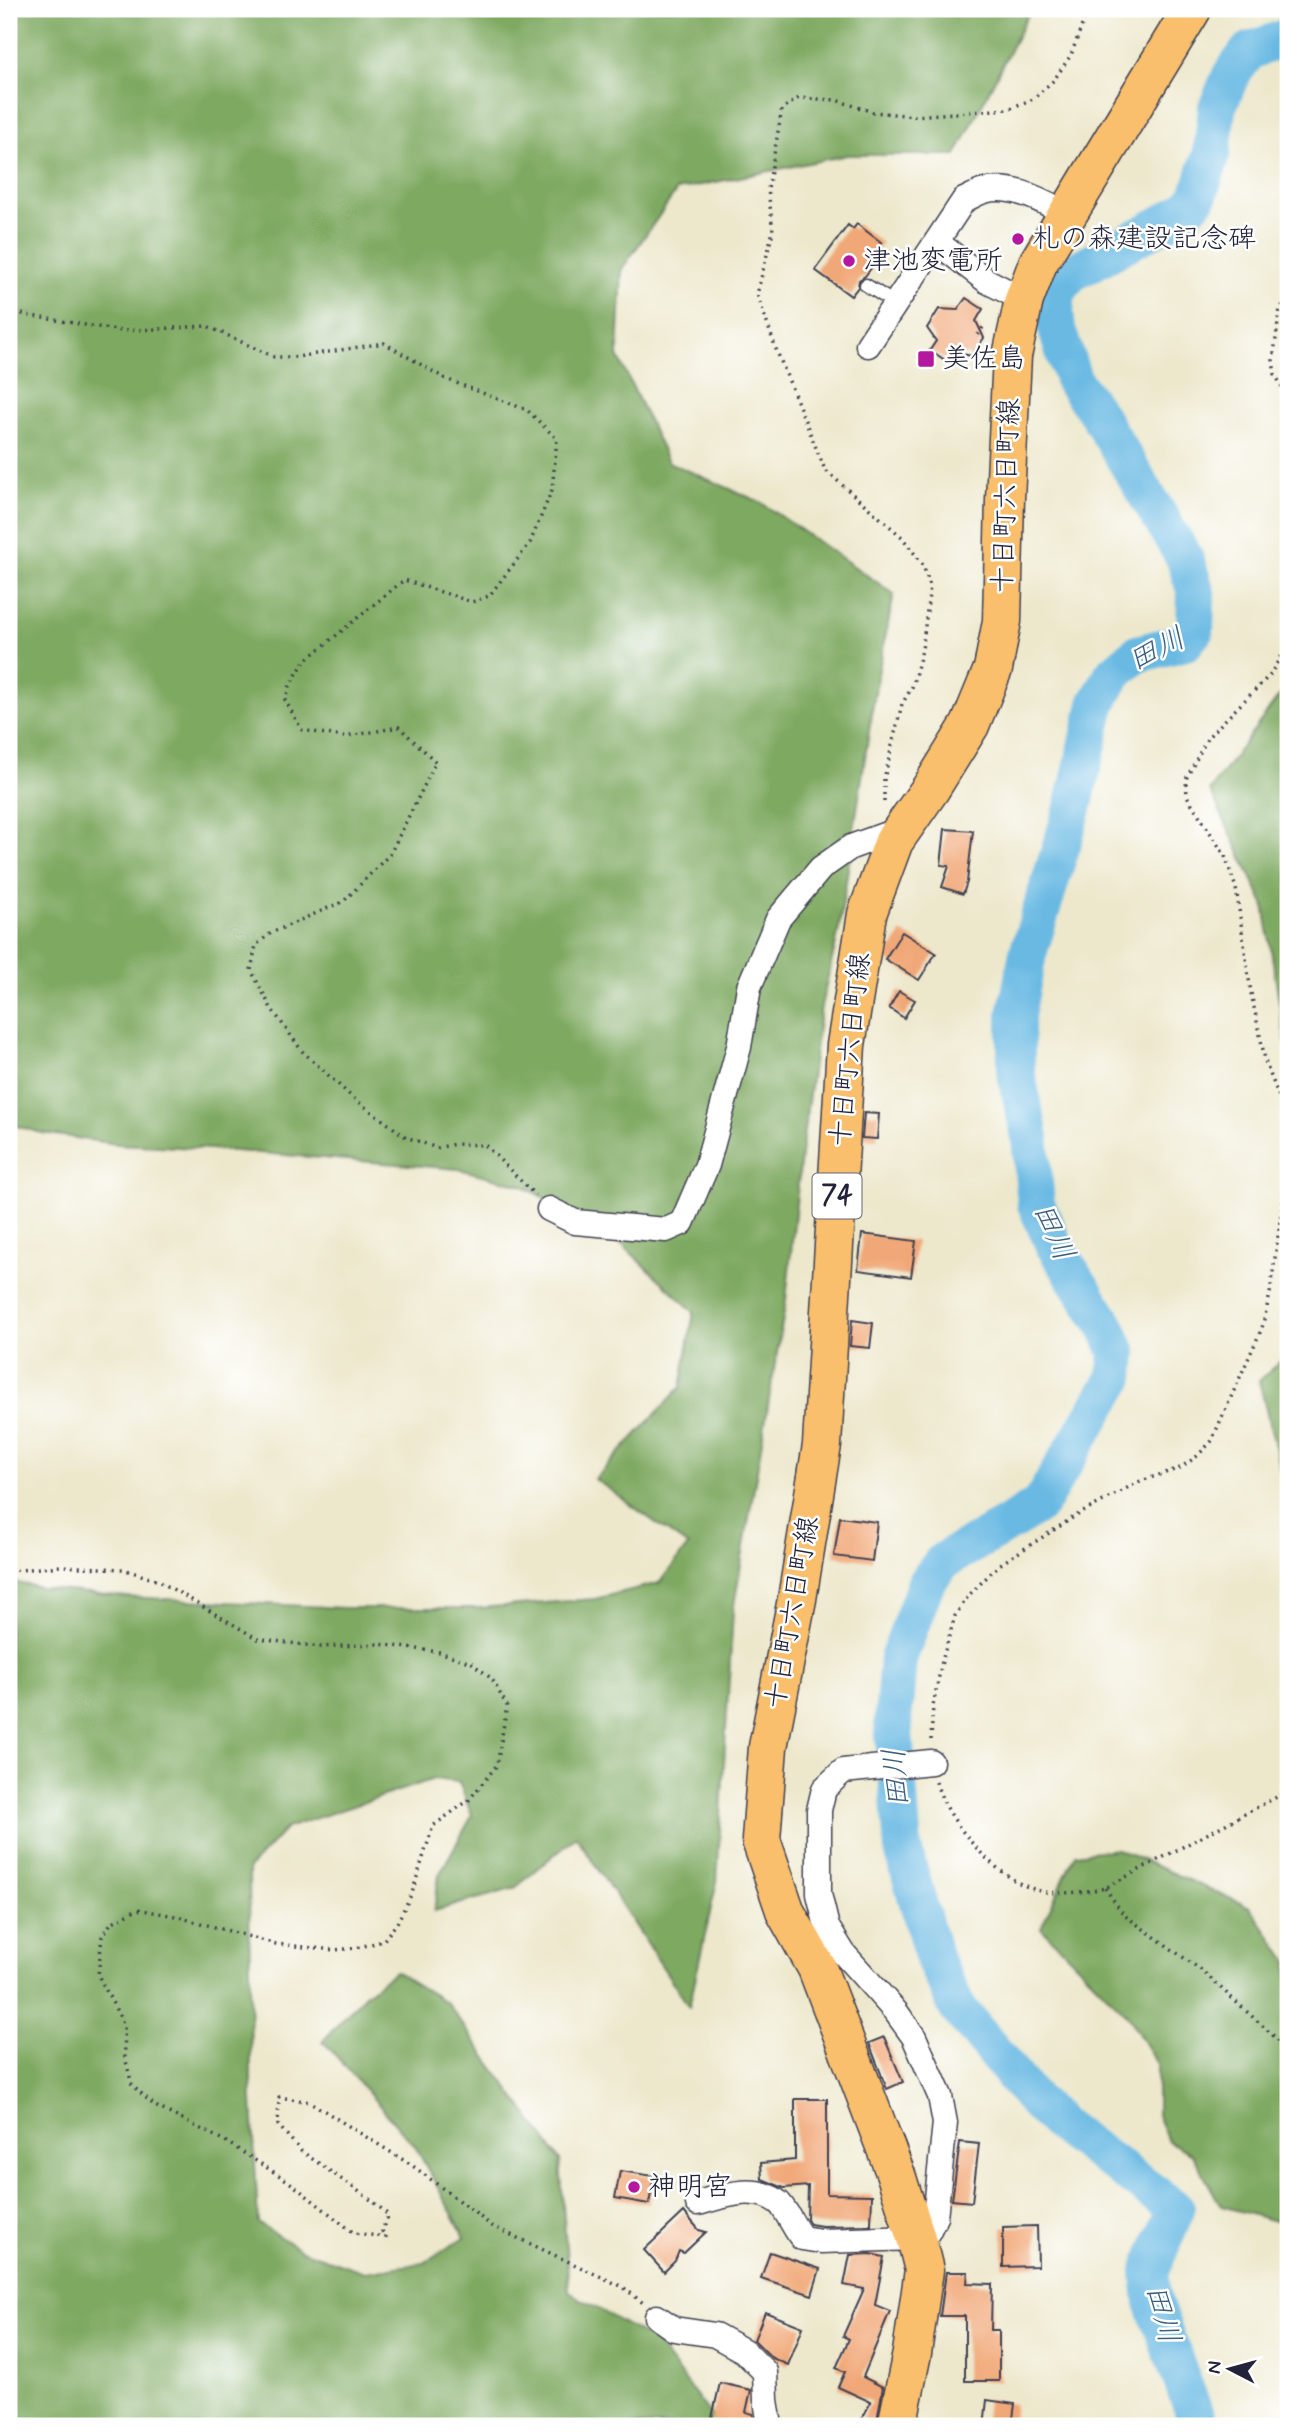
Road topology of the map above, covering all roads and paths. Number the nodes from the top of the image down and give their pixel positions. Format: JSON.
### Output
{"nodes":[{"id":1,"x":1088,"y":9,"type":"edge"},
{"id":2,"x":1192,"y":9,"type":"edge"},
{"id":3,"x":1068,"y":214,"type":"junction"},
{"id":4,"x":938,"y":243,"type":"junction"},
{"id":5,"x":866,"y":285,"type":"dead end"},
{"id":6,"x":1024,"y":300,"type":"junction"},
{"id":7,"x":1288,"y":300,"type":"edge"},
{"id":8,"x":896,"y":304,"type":"junction"},
{"id":9,"x":9,"y":308,"type":"edge"},
{"id":10,"x":983,"y":327,"type":"dead end"},
{"id":11,"x":978,"y":335,"type":"dead end"},
{"id":12,"x":868,"y":345,"type":"dead end"},
{"id":13,"x":1288,"y":398,"type":"edge"},
{"id":14,"x":1288,"y":644,"type":"edge"},
{"id":15,"x":889,"y":838,"type":"junction"},
{"id":16,"x":1288,"y":1129,"type":"edge"},
{"id":17,"x":1288,"y":1164,"type":"edge"},
{"id":18,"x":549,"y":1209,"type":"joint"},
{"id":19,"x":9,"y":1571,"type":"edge"},
{"id":20,"x":931,"y":1762,"type":"junction"},
{"id":21,"x":1288,"y":1791,"type":"edge"},
{"id":22,"x":1105,"y":1888,"type":"junction"},
{"id":23,"x":1288,"y":2049,"type":"edge"},
{"id":24,"x":698,"y":2203,"type":"dead end"},
{"id":25,"x":916,"y":2238,"type":"junction"},
{"id":26,"x":657,"y":2316,"type":"joint"},
{"id":27,"x":770,"y":2426,"type":"edge"},
{"id":28,"x":897,"y":2426,"type":"edge"}],
"edges":[{"from":1,"to":15,"type":"path"},
{"from":2,"to":3,"type":"main road","name":"十日町六日町線","number":"74"},
{"from":3,"to":4,"type":"street"},
{"from":3,"to":6,"type":"main road","name":"十日町六日町線","number":"74"},
{"from":4,"to":6,"type":"street"},
{"from":4,"to":8,"type":"street"},
{"from":5,"to":8,"type":"lane"},
{"from":6,"to":15,"type":"main road","name":"十日町六日町線","number":"74"},
{"from":7,"to":13,"type":"path"},
{"from":8,"to":12,"type":"street"},
{"from":9,"to":18,"type":"path"},
{"from":10,"to":11,"type":"path"},
{"from":14,"to":16,"type":"path"},
{"from":15,"to":18,"type":"street"},
{"from":15,"to":25,"type":"main road","name":"十日町六日町線","number":"74"},
{"from":17,"to":20,"type":"path"},
{"from":19,"to":26,"type":"path"},
{"from":20,"to":22,"type":"path"},
{"from":20,"to":25,"type":"street"},
{"from":21,"to":22,"type":"path"},
{"from":22,"to":23,"type":"path"},
{"from":24,"to":25,"type":"street"},
{"from":25,"to":28,"type":"main road","name":"十日町六日町線","number":"74"},
{"from":26,"to":27,"type":"street"}]}
